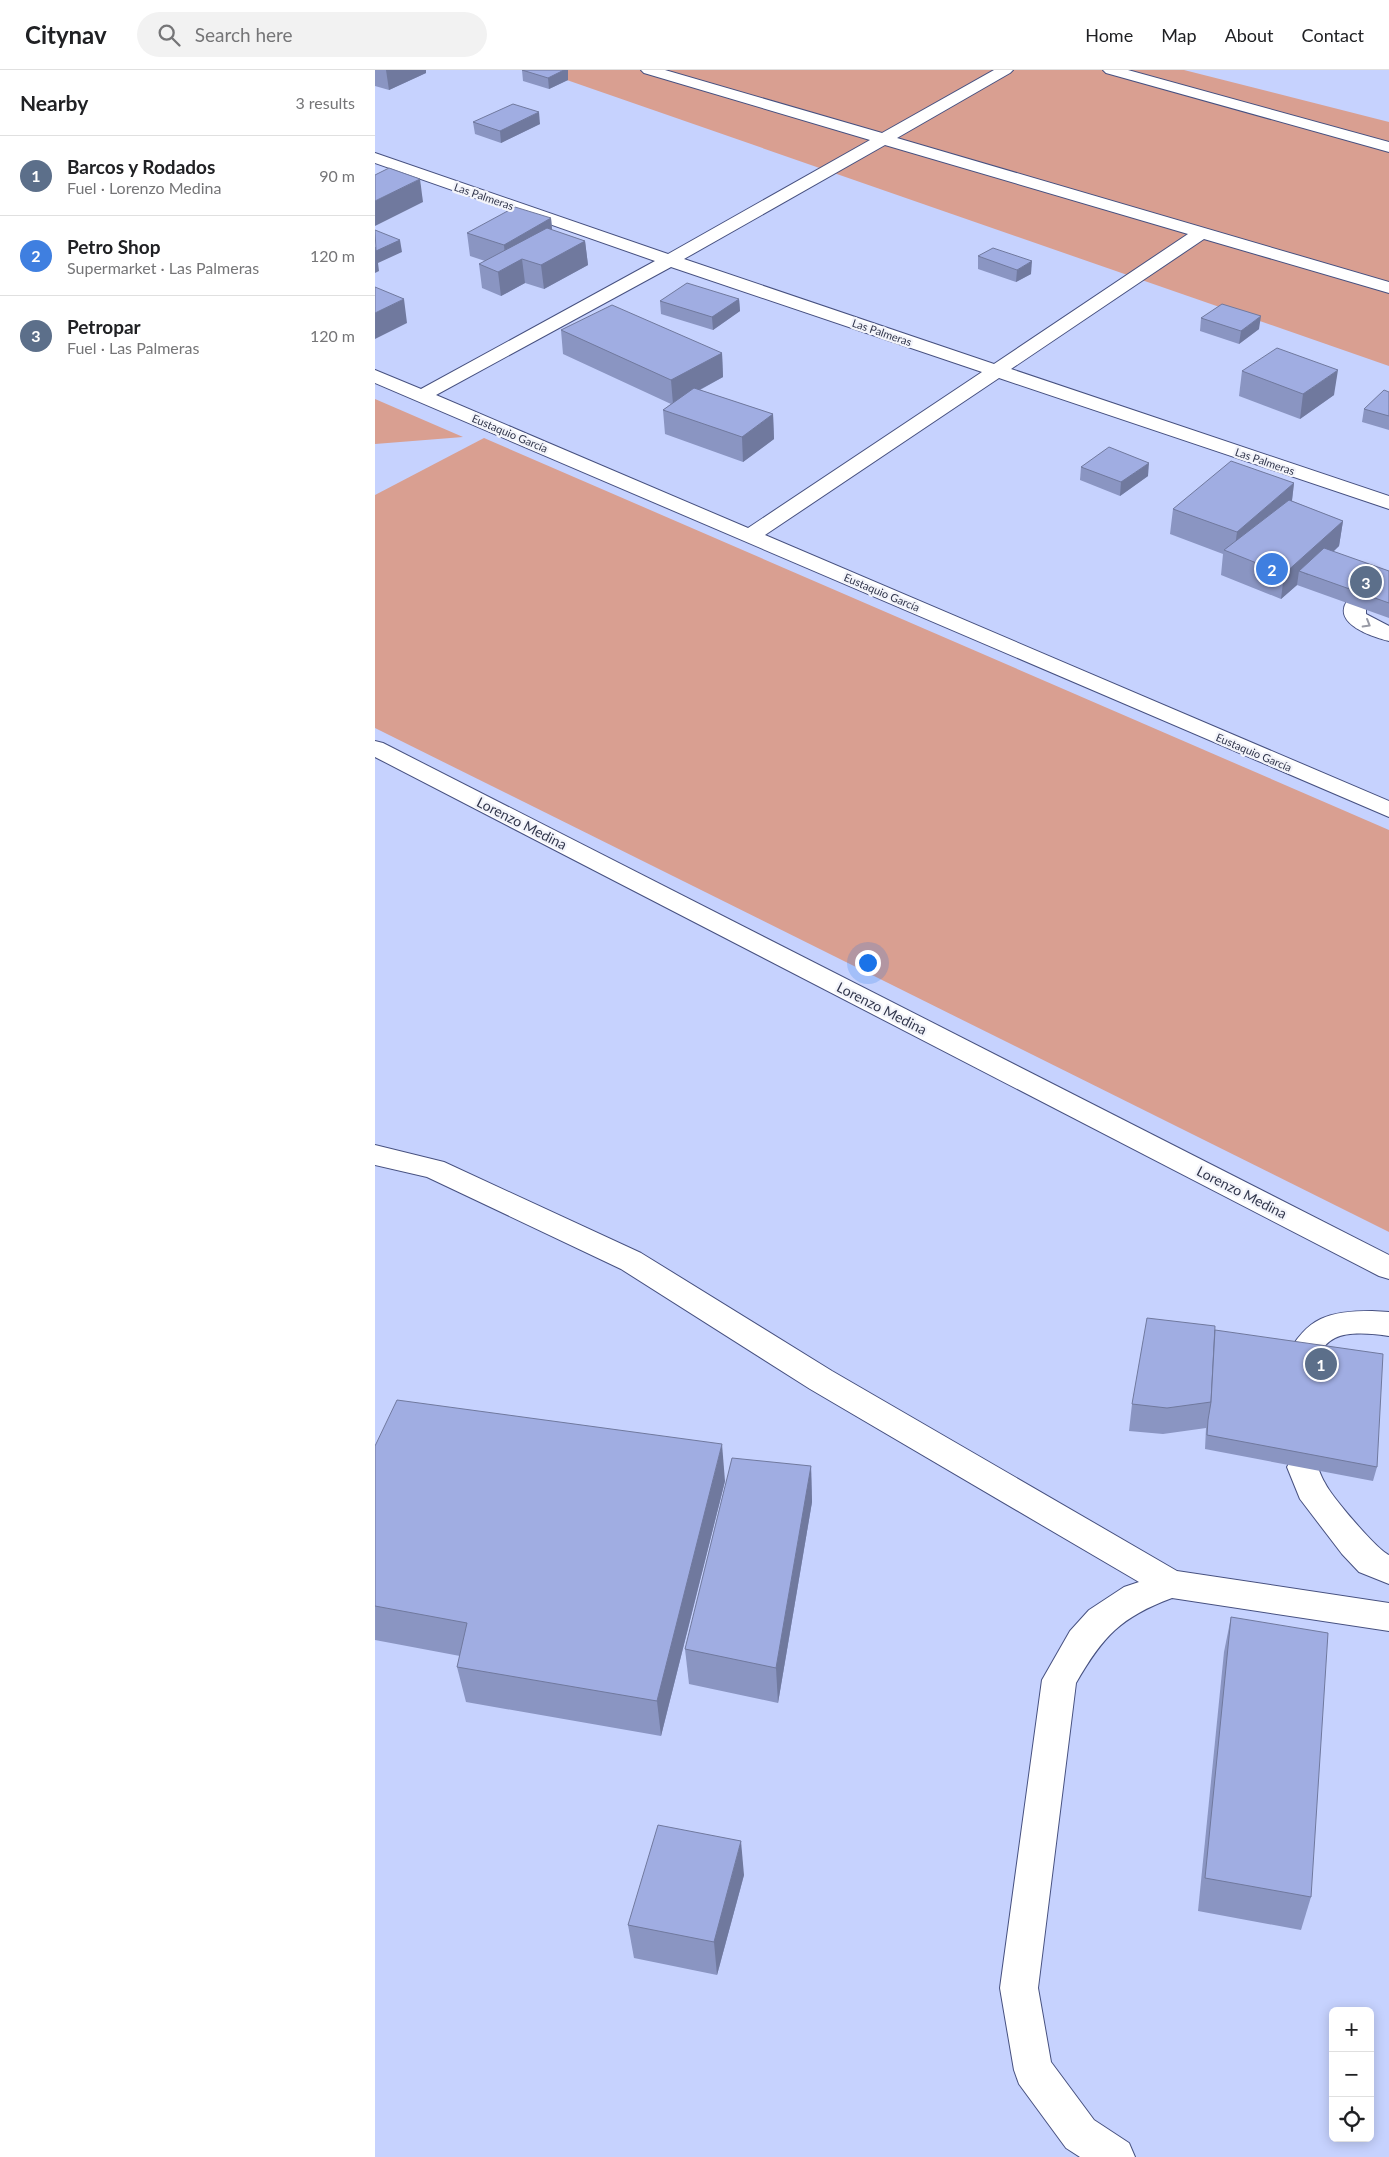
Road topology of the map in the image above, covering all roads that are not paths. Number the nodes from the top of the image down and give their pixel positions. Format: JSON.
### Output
{"nodes":[{"id":1,"x":649,"y":70,"type":"edge"},
{"id":2,"x":1005,"y":70,"type":"edge"},
{"id":3,"x":1111,"y":70,"type":"edge"},
{"id":4,"x":883,"y":139,"type":"junction"},
{"id":5,"x":1389,"y":147,"type":"edge"},
{"id":6,"x":375,"y":158,"type":"edge"},
{"id":7,"x":1202,"y":233,"type":"junction"},
{"id":8,"x":670,"y":260,"type":"junction"},
{"id":9,"x":1389,"y":288,"type":"edge"},
{"id":10,"x":996,"y":371,"type":"junction"},
{"id":11,"x":375,"y":376,"type":"edge"},
{"id":12,"x":423,"y":396,"type":"junction"},
{"id":13,"x":1389,"y":503,"type":"edge"},
{"id":14,"x":751,"y":536,"type":"junction"},
{"id":15,"x":1355,"y":606,"type":"edge"},
{"id":16,"x":1389,"y":634,"type":"edge"},
{"id":17,"x":375,"y":748,"type":"edge"},
{"id":18,"x":1389,"y":810,"type":"edge"},
{"id":19,"x":375,"y":1155,"type":"edge"},
{"id":20,"x":1389,"y":1268,"type":"edge"},
{"id":21,"x":1389,"y":1324,"type":"edge"},
{"id":22,"x":1301,"y":1357,"type":"edge"},
{"id":23,"x":1303,"y":1467,"type":"edge"},
{"id":24,"x":1389,"y":1570,"type":"edge"},
{"id":25,"x":1171,"y":1584,"type":"junction"},
{"id":26,"x":1389,"y":1617,"type":"edge"},
{"id":27,"x":1115,"y":2157,"type":"edge"}],
"edges":[{"from":1,"to":4,"type":"street"},
{"from":2,"to":4,"type":"street"},
{"from":3,"to":5,"type":"street"},
{"from":4,"to":7,"type":"street"},
{"from":4,"to":8,"type":"street"},
{"from":6,"to":8,"type":"street","name":"Las Palmeras"},
{"from":7,"to":9,"type":"street"},
{"from":7,"to":10,"type":"street"},
{"from":8,"to":10,"type":"street","name":"Las Palmeras"},
{"from":8,"to":12,"type":"street"},
{"from":10,"to":13,"type":"street","name":"Las Palmeras"},
{"from":10,"to":14,"type":"street"},
{"from":11,"to":12,"type":"street","name":"Eustaquio García"},
{"from":12,"to":14,"type":"street","name":"Eustaquio García"},
{"from":14,"to":18,"type":"street","name":"Eustaquio García"},
{"from":15,"to":16,"type":"street","one_way":true},
{"from":17,"to":20,"type":"street","name":"Lorenzo Medina"},
{"from":19,"to":25,"type":"street"},
{"from":21,"to":22,"type":"street"},
{"from":23,"to":24,"type":"street"},
{"from":25,"to":26,"type":"street"},
{"from":25,"to":27,"type":"street"}]}
